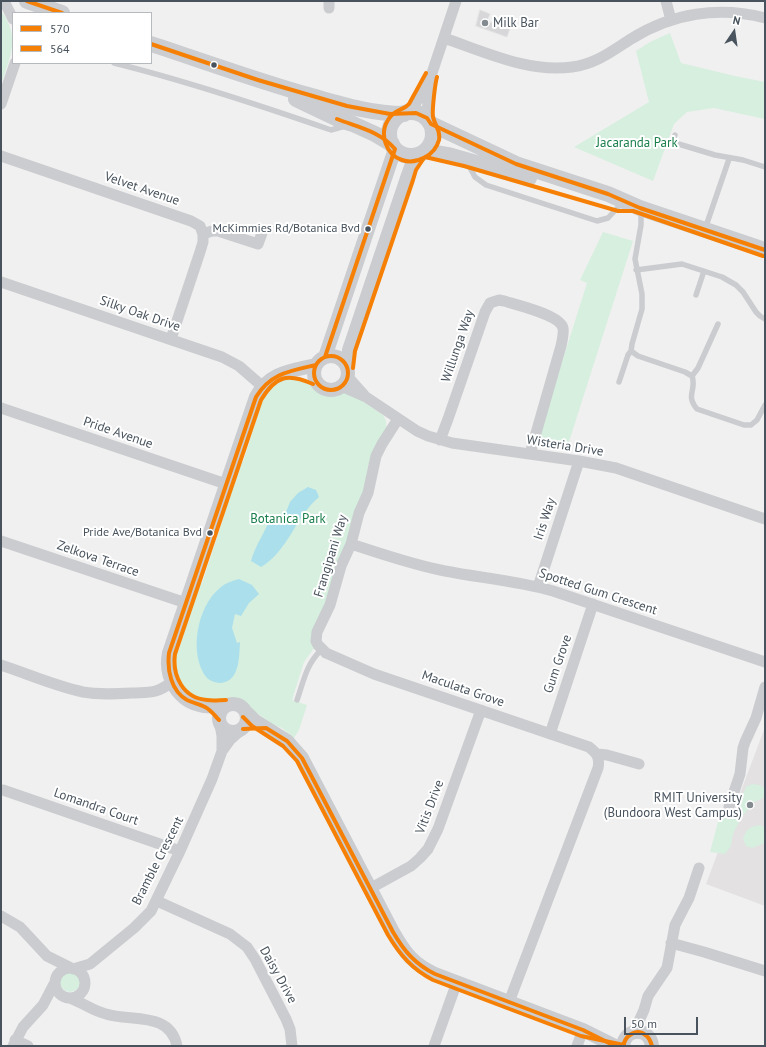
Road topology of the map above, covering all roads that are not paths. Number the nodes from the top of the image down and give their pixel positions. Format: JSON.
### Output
{"nodes":[{"id":1,"x":4,"y":1,"type":"edge"},
{"id":2,"x":27,"y":1,"type":"edge"},
{"id":3,"x":456,"y":1,"type":"edge"},
{"id":4,"x":666,"y":1,"type":"edge"},
{"id":5,"x":59,"y":12,"type":"edge"},
{"id":6,"x":12,"y":17,"type":"edge"},
{"id":7,"x":765,"y":18,"type":"edge"},
{"id":8,"x":672,"y":20,"type":"junction"},
{"id":9,"x":444,"y":38,"type":"junction"},
{"id":10,"x":152,"y":44,"type":"edge"},
{"id":11,"x":15,"y":64,"type":"edge"},
{"id":12,"x":118,"y":64,"type":"edge"},
{"id":13,"x":258,"y":80,"type":"junction"},
{"id":14,"x":429,"y":82,"type":"junction"},
{"id":15,"x":1,"y":104,"type":"edge"},
{"id":16,"x":407,"y":113,"type":"junction"},
{"id":17,"x":429,"y":121,"type":"junction"},
{"id":18,"x":353,"y":124,"type":"junction"},
{"id":19,"x":675,"y":135,"type":"dead end"},
{"id":20,"x":394,"y":147,"type":"junction"},
{"id":21,"x":422,"y":153,"type":"junction"},
{"id":22,"x":1,"y":156,"type":"edge"},
{"id":23,"x":729,"y":159,"type":"junction"},
{"id":24,"x":466,"y":160,"type":"junction"},
{"id":25,"x":765,"y":167,"type":"edge"},
{"id":26,"x":632,"y":206,"type":"junction"},
{"id":27,"x":705,"y":230,"type":"junction"},
{"id":28,"x":262,"y":233,"type":"dead end"},
{"id":29,"x":203,"y":234,"type":"junction"},
{"id":30,"x":765,"y":250,"type":"edge"},
{"id":31,"x":360,"y":255,"type":"junction"},
{"id":32,"x":379,"y":262,"type":"junction"},
{"id":33,"x":636,"y":270,"type":"junction"},
{"id":34,"x":704,"y":271,"type":"junction"},
{"id":35,"x":1,"y":282,"type":"edge"},
{"id":36,"x":696,"y":295,"type":"dead end"},
{"id":37,"x":765,"y":319,"type":"edge"},
{"id":38,"x":718,"y":324,"type":"dead end"},
{"id":39,"x":171,"y":339,"type":"junction"},
{"id":40,"x":632,"y":351,"type":"junction"},
{"id":41,"x":319,"y":367,"type":"junction"},
{"id":42,"x":345,"y":376,"type":"junction"},
{"id":43,"x":692,"y":376,"type":"junction"},
{"id":44,"x":619,"y":382,"type":"dead end"},
{"id":45,"x":262,"y":386,"type":"junction"},
{"id":46,"x":765,"y":405,"type":"edge"},
{"id":47,"x":1,"y":408,"type":"edge"},
{"id":48,"x":398,"y":419,"type":"junction"},
{"id":49,"x":440,"y":440,"type":"junction"},
{"id":50,"x":530,"y":454,"type":"junction"},
{"id":51,"x":579,"y":461,"type":"junction"},
{"id":52,"x":226,"y":484,"type":"junction"},
{"id":53,"x":765,"y":519,"type":"edge"},
{"id":54,"x":1,"y":541,"type":"edge"},
{"id":55,"x":351,"y":544,"type":"junction"},
{"id":56,"x":538,"y":587,"type":"junction"},
{"id":57,"x":186,"y":603,"type":"junction"},
{"id":58,"x":593,"y":604,"type":"junction"},
{"id":59,"x":321,"y":650,"type":"junction"},
{"id":60,"x":765,"y":662,"type":"edge"},
{"id":61,"x":1,"y":665,"type":"edge"},
{"id":62,"x":172,"y":682,"type":"junction"},
{"id":63,"x":765,"y":687,"type":"edge"},
{"id":64,"x":297,"y":700,"type":"dead end"},
{"id":65,"x":204,"y":706,"type":"junction"},
{"id":66,"x":226,"y":706,"type":"junction"},
{"id":67,"x":481,"y":710,"type":"junction"},
{"id":68,"x":247,"y":713,"type":"junction"},
{"id":69,"x":220,"y":722,"type":"junction"},
{"id":70,"x":266,"y":728,"type":"junction"},
{"id":71,"x":242,"y":730,"type":"junction"},
{"id":72,"x":550,"y":734,"type":"junction"},
{"id":73,"x":222,"y":751,"type":"junction"},
{"id":74,"x":597,"y":754,"type":"junction"},
{"id":75,"x":639,"y":764,"type":"dead end"},
{"id":76,"x":3,"y":790,"type":"dead end"},
{"id":77,"x":729,"y":807,"type":"dead end"},
{"id":78,"x":180,"y":851,"type":"junction"},
{"id":79,"x":699,"y":868,"type":"dead end"},
{"id":80,"x":371,"y":888,"type":"junction"},
{"id":81,"x":157,"y":900,"type":"junction"},
{"id":82,"x":1,"y":916,"type":"edge"},
{"id":83,"x":671,"y":944,"type":"junction"},
{"id":84,"x":47,"y":956,"type":"junction"},
{"id":85,"x":90,"y":964,"type":"junction"},
{"id":86,"x":72,"y":968,"type":"junction"},
{"id":87,"x":765,"y":971,"type":"edge"},
{"id":88,"x":55,"y":982,"type":"junction"},
{"id":89,"x":457,"y":982,"type":"junction"},
{"id":90,"x":84,"y":985,"type":"junction"},
{"id":91,"x":67,"y":998,"type":"junction"},
{"id":92,"x":509,"y":1002,"type":"junction"},
{"id":93,"x":43,"y":1006,"type":"junction"},
{"id":94,"x":94,"y":1009,"type":"junction"},
{"id":95,"x":583,"y":1030,"type":"junction"},
{"id":96,"x":633,"y":1040,"type":"edge"},
{"id":97,"x":14,"y":1043,"type":"edge"},
{"id":98,"x":28,"y":1046,"type":"edge"},
{"id":99,"x":177,"y":1046,"type":"edge"},
{"id":100,"x":292,"y":1046,"type":"edge"},
{"id":101,"x":434,"y":1046,"type":"edge"},
{"id":102,"x":577,"y":1046,"type":"edge"}],
"edges":[{"from":1,"to":6,"type":"street"},
{"from":2,"to":5,"type":"main road"},
{"from":3,"to":9,"type":"street"},
{"from":4,"to":8,"type":"street"},
{"from":7,"to":8,"type":"street"},
{"from":8,"to":9,"type":"street"},
{"from":9,"to":14,"type":"street"},
{"from":10,"to":13,"type":"main road"},
{"from":11,"to":15,"type":"street"},
{"from":12,"to":18,"type":"lane"},
{"from":13,"to":16,"type":"main road"},
{"from":13,"to":18,"type":"main road"},
{"from":14,"to":16,"type":"street"},
{"from":14,"to":17,"type":"street"},
{"from":16,"to":17,"type":"main road"},
{"from":16,"to":20,"type":"main road"},
{"from":17,"to":21,"type":"main road"},
{"from":17,"to":26,"type":"main road"},
{"from":18,"to":20,"type":"main road"},
{"from":19,"to":23,"type":"lane"},
{"from":20,"to":21,"type":"main road"},
{"from":20,"to":31,"type":"street"},
{"from":21,"to":24,"type":"main road"},
{"from":21,"to":32,"type":"street"},
{"from":22,"to":29,"type":"street","name":"Velvet Avenue"},
{"from":23,"to":25,"type":"lane"},
{"from":23,"to":27,"type":"lane"},
{"from":24,"to":26,"type":"main road"},
{"from":24,"to":26,"type":"lane"},
{"from":26,"to":27,"type":"main road"},
{"from":26,"to":33,"type":"lane"},
{"from":27,"to":30,"type":"main road"},
{"from":28,"to":29,"type":"street"},
{"from":29,"to":39,"type":"street"},
{"from":31,"to":32,"type":"street"},
{"from":31,"to":41,"type":"street"},
{"from":32,"to":42,"type":"street"},
{"from":33,"to":34,"type":"lane"},
{"from":33,"to":40,"type":"lane"},
{"from":34,"to":36,"type":"lane"},
{"from":34,"to":37,"type":"lane"},
{"from":35,"to":39,"type":"street","name":"Silky Oak Drive"},
{"from":38,"to":43,"type":"lane"},
{"from":39,"to":45,"type":"street","name":"Silky Oak Drive"},
{"from":40,"to":43,"type":"lane"},
{"from":40,"to":44,"type":"lane"},
{"from":41,"to":42,"type":"street"},
{"from":41,"to":42,"type":"street"},
{"from":41,"to":45,"type":"street"},
{"from":42,"to":48,"type":"street","name":"Wisteria Drive"},
{"from":43,"to":46,"type":"lane"},
{"from":45,"to":52,"type":"street"},
{"from":47,"to":52,"type":"street","name":"Pride Avenue"},
{"from":48,"to":49,"type":"street","name":"Wisteria Drive"},
{"from":48,"to":55,"type":"street","name":"Frangipani Way"},
{"from":49,"to":50,"type":"street","name":"Wisteria Drive"},
{"from":49,"to":50,"type":"street","name":"Willunga Way"},
{"from":50,"to":51,"type":"street","name":"Wisteria Drive"},
{"from":51,"to":53,"type":"street","name":"Wisteria Drive"},
{"from":51,"to":56,"type":"street","name":"Iris Way"},
{"from":52,"to":57,"type":"street"},
{"from":54,"to":57,"type":"street","name":"Zelkova Terrace"},
{"from":55,"to":56,"type":"street","name":"Spotted Gum Crescent"},
{"from":55,"to":59,"type":"street","name":"Frangipani Way"},
{"from":56,"to":58,"type":"street","name":"Spotted Gum Crescent"},
{"from":57,"to":62,"type":"street"},
{"from":58,"to":60,"type":"street","name":"Spotted Gum Crescent"},
{"from":58,"to":72,"type":"street","name":"Gum Grove"},
{"from":59,"to":64,"type":"lane"},
{"from":59,"to":67,"type":"street","name":"Maculata Grove"},
{"from":61,"to":62,"type":"street"},
{"from":62,"to":65,"type":"street"},
{"from":63,"to":77,"type":"street"},
{"from":65,"to":66,"type":"street"},
{"from":65,"to":69,"type":"street"},
{"from":66,"to":68,"type":"street"},
{"from":66,"to":69,"type":"street"},
{"from":67,"to":72,"type":"street","name":"Maculata Grove"},
{"from":67,"to":80,"type":"street","name":"Vitis Drive"},
{"from":68,"to":70,"type":"street"},
{"from":68,"to":71,"type":"street"},
{"from":69,"to":71,"type":"street"},
{"from":69,"to":73,"type":"street","name":"Bramble Crescent"},
{"from":70,"to":71,"type":"street"},
{"from":70,"to":80,"type":"street"},
{"from":71,"to":73,"type":"street","name":"Bramble Crescent"},
{"from":72,"to":74,"type":"street","name":"Maculata Grove"},
{"from":73,"to":78,"type":"street","name":"Bramble Crescent"},
{"from":74,"to":75,"type":"street","name":"Maculata Grove"},
{"from":74,"to":92,"type":"street"},
{"from":76,"to":78,"type":"street","name":"Lomandra Court"},
{"from":78,"to":81,"type":"street","name":"Bramble Crescent"},
{"from":79,"to":83,"type":"street"},
{"from":80,"to":89,"type":"street"},
{"from":81,"to":85,"type":"street","name":"Bramble Crescent"},
{"from":81,"to":100,"type":"street","name":"Daisy Drive"},
{"from":82,"to":84,"type":"street"},
{"from":83,"to":87,"type":"street"},
{"from":83,"to":96,"type":"street"},
{"from":84,"to":86,"type":"street"},
{"from":84,"to":88,"type":"street"},
{"from":85,"to":86,"type":"street","name":"Bramble Crescent"},
{"from":85,"to":90,"type":"street"},
{"from":86,"to":88,"type":"street"},
{"from":86,"to":90,"type":"street"},
{"from":88,"to":91,"type":"street"},
{"from":88,"to":93,"type":"street"},
{"from":89,"to":92,"type":"street"},
{"from":89,"to":101,"type":"street"},
{"from":90,"to":91,"type":"street"},
{"from":90,"to":94,"type":"street"},
{"from":91,"to":93,"type":"street"},
{"from":91,"to":94,"type":"street"},
{"from":92,"to":95,"type":"street"},
{"from":93,"to":97,"type":"street"},
{"from":94,"to":99,"type":"street"},
{"from":95,"to":96,"type":"street"},
{"from":95,"to":102,"type":"street"},
{"from":97,"to":98,"type":"street"}]}
